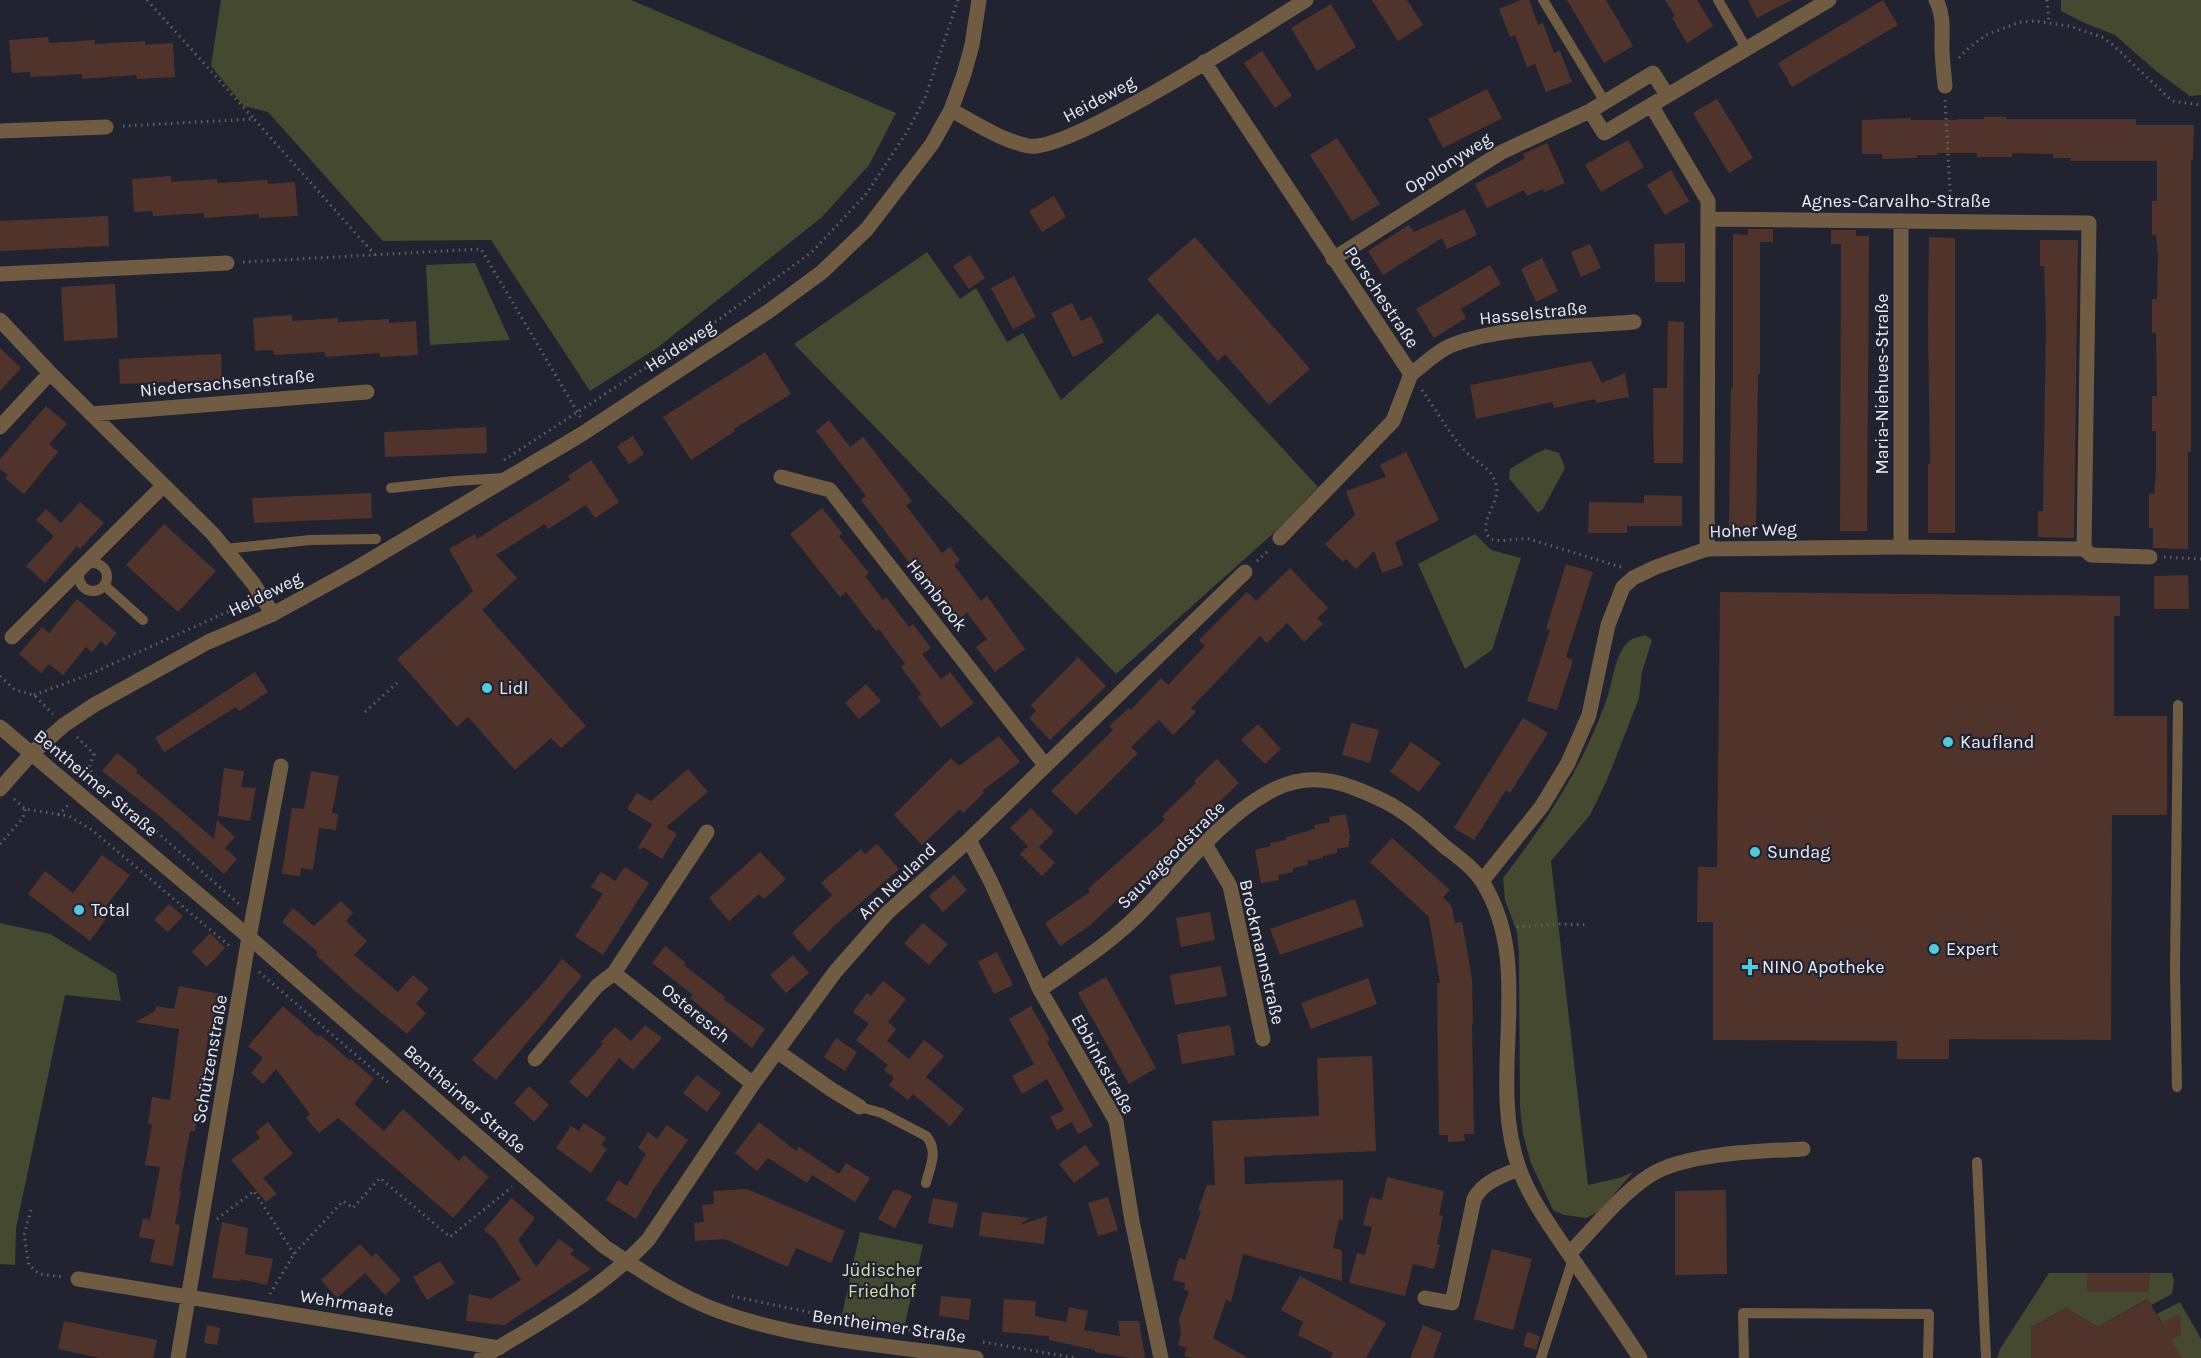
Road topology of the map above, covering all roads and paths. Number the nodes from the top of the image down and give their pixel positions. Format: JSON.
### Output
{"nodes":[{"id":1,"x":147,"y":0,"type":"edge"},
{"id":2,"x":958,"y":0,"type":"edge"},
{"id":3,"x":979,"y":0,"type":"edge"},
{"id":4,"x":1306,"y":0,"type":"edge"},
{"id":5,"x":1543,"y":0,"type":"edge"},
{"id":6,"x":1718,"y":0,"type":"edge"},
{"id":7,"x":1829,"y":0,"type":"edge"},
{"id":8,"x":1936,"y":0,"type":"edge"},
{"id":9,"x":2047,"y":0,"type":"edge"},
{"id":10,"x":2049,"y":23,"type":"junction"},
{"id":11,"x":1746,"y":48,"type":"junction"},
{"id":12,"x":1204,"y":63,"type":"junction"},
{"id":13,"x":1945,"y":86,"type":"junction"},
{"id":14,"x":1667,"y":95,"type":"junction"},
{"id":15,"x":1605,"y":102,"type":"junction"},
{"id":16,"x":1651,"y":105,"type":"junction"},
{"id":17,"x":2201,"y":105,"type":"edge"},
{"id":18,"x":951,"y":110,"type":"junction"},
{"id":19,"x":1590,"y":111,"type":"junction"},
{"id":20,"x":254,"y":119,"type":"junction"},
{"id":21,"x":106,"y":127,"type":"joint"},
{"id":22,"x":0,"y":131,"type":"edge"},
{"id":23,"x":1708,"y":219,"type":"junction"},
{"id":24,"x":1952,"y":220,"type":"junction"},
{"id":25,"x":1901,"y":221,"type":"junction"},
{"id":26,"x":375,"y":255,"type":"junction"},
{"id":27,"x":1333,"y":259,"type":"junction"},
{"id":28,"x":227,"y":263,"type":"joint"},
{"id":29,"x":0,"y":274,"type":"edge"},
{"id":30,"x":0,"y":320,"type":"edge"},
{"id":31,"x":1634,"y":322,"type":"dead end"},
{"id":32,"x":50,"y":374,"type":"junction"},
{"id":33,"x":1411,"y":374,"type":"junction"},
{"id":34,"x":367,"y":392,"type":"dead end"},
{"id":35,"x":577,"y":411,"type":"junction"},
{"id":36,"x":91,"y":414,"type":"junction"},
{"id":37,"x":0,"y":427,"type":"edge"},
{"id":38,"x":588,"y":429,"type":"junction"},
{"id":39,"x":496,"y":465,"type":"dead end"},
{"id":40,"x":780,"y":477,"type":"dead end"},
{"id":41,"x":507,"y":478,"type":"junction"},
{"id":42,"x":163,"y":486,"type":"junction"},
{"id":43,"x":390,"y":488,"type":"dead end"},
{"id":44,"x":1280,"y":538,"type":"joint"},
{"id":45,"x":376,"y":539,"type":"dead end"},
{"id":46,"x":1901,"y":547,"type":"junction"},
{"id":47,"x":225,"y":549,"type":"junction"},
{"id":48,"x":1707,"y":549,"type":"junction"},
{"id":49,"x":2085,"y":549,"type":"junction"},
{"id":50,"x":2150,"y":557,"type":"joint"},
{"id":51,"x":2201,"y":559,"type":"edge"},
{"id":52,"x":83,"y":568,"type":"junction"},
{"id":53,"x":1245,"y":572,"type":"joint"},
{"id":54,"x":1633,"y":578,"type":"junction"},
{"id":55,"x":104,"y":585,"type":"junction"},
{"id":56,"x":262,"y":597,"type":"junction"},
{"id":57,"x":273,"y":614,"type":"junction"},
{"id":58,"x":143,"y":620,"type":"dead end"},
{"id":59,"x":12,"y":637,"type":"dead end"},
{"id":60,"x":0,"y":676,"type":"edge"},
{"id":61,"x":397,"y":683,"type":"dead end"},
{"id":62,"x":34,"y":695,"type":"junction"},
{"id":63,"x":2178,"y":705,"type":"dead end"},
{"id":64,"x":365,"y":712,"type":"dead end"},
{"id":65,"x":64,"y":725,"type":"junction"},
{"id":66,"x":0,"y":727,"type":"edge"},
{"id":67,"x":31,"y":754,"type":"junction"},
{"id":68,"x":1045,"y":765,"type":"junction"},
{"id":69,"x":281,"y":766,"type":"dead end"},
{"id":70,"x":0,"y":789,"type":"edge"},
{"id":71,"x":25,"y":809,"type":"dead end"},
{"id":72,"x":707,"y":832,"type":"dead end"},
{"id":73,"x":969,"y":840,"type":"junction"},
{"id":74,"x":0,"y":844,"type":"edge"},
{"id":75,"x":1205,"y":844,"type":"junction"},
{"id":76,"x":1482,"y":881,"type":"junction"},
{"id":77,"x":253,"y":917,"type":"junction"},
{"id":78,"x":1587,"y":925,"type":"dead end"},
{"id":79,"x":1504,"y":930,"type":"junction"},
{"id":80,"x":249,"y":937,"type":"junction"},
{"id":81,"x":614,"y":973,"type":"junction"},
{"id":82,"x":1040,"y":990,"type":"junction"},
{"id":83,"x":1263,"y":1039,"type":"dead end"},
{"id":84,"x":778,"y":1052,"type":"junction"},
{"id":85,"x":535,"y":1059,"type":"dead end"},
{"id":86,"x":753,"y":1084,"type":"junction"},
{"id":87,"x":2177,"y":1087,"type":"dead end"},
{"id":88,"x":861,"y":1107,"type":"joint"},
{"id":89,"x":1803,"y":1149,"type":"dead end"},
{"id":90,"x":1977,"y":1162,"type":"dead end"},
{"id":91,"x":1519,"y":1169,"type":"junction"},
{"id":92,"x":926,"y":1183,"type":"dead end"},
{"id":93,"x":512,"y":1187,"type":"dead end"},
{"id":94,"x":31,"y":1210,"type":"dead end"},
{"id":95,"x":200,"y":1232,"type":"junction"},
{"id":96,"x":294,"y":1254,"type":"junction"},
{"id":97,"x":1571,"y":1256,"type":"junction"},
{"id":98,"x":627,"y":1262,"type":"junction"},
{"id":99,"x":78,"y":1279,"type":"joint"},
{"id":100,"x":725,"y":1294,"type":"dead end"},
{"id":101,"x":189,"y":1298,"type":"junction"},
{"id":102,"x":1425,"y":1298,"type":"dead end"},
{"id":103,"x":267,"y":1310,"type":"junction"},
{"id":104,"x":941,"y":1335,"type":"dead end"},
{"id":105,"x":976,"y":1341,"type":"dead end"},
{"id":106,"x":499,"y":1347,"type":"junction"},
{"id":107,"x":178,"y":1358,"type":"edge"},
{"id":108,"x":482,"y":1358,"type":"edge"},
{"id":109,"x":976,"y":1358,"type":"edge"},
{"id":110,"x":1076,"y":1358,"type":"edge"},
{"id":111,"x":1161,"y":1358,"type":"edge"},
{"id":112,"x":1541,"y":1358,"type":"edge"},
{"id":113,"x":1640,"y":1358,"type":"edge"},
{"id":114,"x":1744,"y":1358,"type":"edge"},
{"id":115,"x":1928,"y":1358,"type":"edge"},
{"id":116,"x":1986,"y":1358,"type":"edge"}],
"edges":[{"from":1,"to":20,"type":"path"},
{"from":2,"to":35,"type":"path","name":"Heideweg"},
{"from":3,"to":18,"type":"street"},
{"from":4,"to":12,"type":"street","name":"Heideweg"},
{"from":5,"to":15,"type":"lane"},
{"from":6,"to":11,"type":"lane"},
{"from":7,"to":11,"type":"street"},
{"from":8,"to":13,"type":"street"},
{"from":9,"to":10,"type":"path"},
{"from":10,"to":13,"type":"path"},
{"from":10,"to":17,"type":"path"},
{"from":11,"to":14,"type":"street"},
{"from":12,"to":18,"type":"street","name":"Heideweg"},
{"from":12,"to":27,"type":"street","name":"Porschestraße"},
{"from":13,"to":24,"type":"path"},
{"from":14,"to":15,"type":"street","name":"Opolonyweg"},
{"from":14,"to":16,"type":"street"},
{"from":15,"to":19,"type":"street","name":"Opolonyweg"},
{"from":16,"to":19,"type":"street"},
{"from":16,"to":23,"type":"street"},
{"from":18,"to":38,"type":"street","name":"Heideweg"},
{"from":19,"to":27,"type":"street","name":"Opolonyweg"},
{"from":20,"to":21,"type":"path"},
{"from":20,"to":26,"type":"path"},
{"from":21,"to":22,"type":"street"},
{"from":23,"to":25,"type":"street","name":"Agnes-Carvalho-Straße"},
{"from":23,"to":48,"type":"street"},
{"from":24,"to":25,"type":"street","name":"Agnes-Carvalho-Straße"},
{"from":24,"to":49,"type":"street","name":"Agnes-Carvalho-Straße"},
{"from":25,"to":46,"type":"street","name":"Maria-Niehues-Straße"},
{"from":26,"to":28,"type":"path"},
{"from":26,"to":35,"type":"path"},
{"from":27,"to":33,"type":"street","name":"Porschestraße"},
{"from":28,"to":29,"type":"street"},
{"from":30,"to":32,"type":"street"},
{"from":31,"to":33,"type":"street","name":"Hasselstraße"},
{"from":32,"to":36,"type":"street"},
{"from":32,"to":37,"type":"street"},
{"from":33,"to":44,"type":"street","name":"Porschestraße"},
{"from":33,"to":54,"type":"path"},
{"from":34,"to":36,"type":"street","name":"Niedersachsenstraße"},
{"from":35,"to":38,"type":"path"},
{"from":35,"to":39,"type":"path","name":"Heideweg"},
{"from":36,"to":42,"type":"street"},
{"from":38,"to":41,"type":"street","name":"Heideweg"},
{"from":40,"to":68,"type":"street","name":"Hambrook"},
{"from":41,"to":43,"type":"lane"},
{"from":41,"to":57,"type":"street","name":"Heideweg"},
{"from":42,"to":47,"type":"street"},
{"from":42,"to":52,"type":"street"},
{"from":44,"to":53,"type":"path"},
{"from":45,"to":47,"type":"lane"},
{"from":46,"to":48,"type":"street","name":"Hoher Weg"},
{"from":46,"to":49,"type":"street","name":"Hoher Weg"},
{"from":47,"to":56,"type":"street"},
{"from":48,"to":54,"type":"street","name":"Hoher Weg"},
{"from":49,"to":50,"type":"street","name":"Hoher Weg"},
{"from":50,"to":51,"type":"path"},
{"from":52,"to":55,"type":"lane"},
{"from":52,"to":55,"type":"lane"},
{"from":52,"to":59,"type":"street"},
{"from":53,"to":68,"type":"street","name":"Am Neuland"},
{"from":54,"to":76,"type":"street"},
{"from":55,"to":58,"type":"lane"},
{"from":56,"to":57,"type":"street"},
{"from":56,"to":62,"type":"path","name":"Heideweg"},
{"from":57,"to":65,"type":"street","name":"Heideweg"},
{"from":60,"to":62,"type":"path"},
{"from":61,"to":64,"type":"path"},
{"from":62,"to":65,"type":"path"},
{"from":63,"to":87,"type":"lane"},
{"from":65,"to":67,"type":"street","name":"Heideweg"},
{"from":65,"to":77,"type":"path"},
{"from":66,"to":67,"type":"street","name":"Bentheimer Straße"},
{"from":67,"to":70,"type":"street","name":"Heideweg"},
{"from":67,"to":80,"type":"street","name":"Bentheimer Straße"},
{"from":68,"to":73,"type":"street","name":"Am Neuland"},
{"from":69,"to":77,"type":"street","name":"Schützenstraße"},
{"from":71,"to":74,"type":"path"},
{"from":72,"to":81,"type":"street"},
{"from":73,"to":82,"type":"street","name":"Ebbinkstraße"},
{"from":73,"to":84,"type":"street","name":"Am Neuland"},
{"from":75,"to":76,"type":"street","name":"Sauvageodstraße"},
{"from":75,"to":82,"type":"street","name":"Sauvageodstraße"},
{"from":75,"to":83,"type":"street","name":"Brockmannstraße"},
{"from":76,"to":79,"type":"street","name":"Sauvageodstraße"},
{"from":77,"to":80,"type":"street","name":"Schützenstraße"},
{"from":78,"to":79,"type":"path"},
{"from":79,"to":91,"type":"street","name":"Sauvageodstraße"},
{"from":80,"to":95,"type":"street","name":"Schützenstraße"},
{"from":80,"to":98,"type":"street","name":"Bentheimer Straße"},
{"from":81,"to":85,"type":"street"},
{"from":81,"to":86,"type":"street","name":"Osteresch"},
{"from":82,"to":111,"type":"street","name":"Ebbinkstraße"},
{"from":84,"to":86,"type":"street","name":"Am Neuland"},
{"from":84,"to":88,"type":"street"},
{"from":86,"to":98,"type":"street","name":"Am Neuland"},
{"from":88,"to":92,"type":"lane"},
{"from":89,"to":97,"type":"street"},
{"from":90,"to":116,"type":"lane"},
{"from":91,"to":97,"type":"street","name":"Sauvageodstraße"},
{"from":91,"to":102,"type":"street"},
{"from":93,"to":96,"type":"path"},
{"from":94,"to":99,"type":"path"},
{"from":95,"to":96,"type":"path"},
{"from":95,"to":101,"type":"street","name":"Schützenstraße"},
{"from":96,"to":103,"type":"path"},
{"from":97,"to":112,"type":"lane"},
{"from":97,"to":113,"type":"street","name":"Sauvageodstraße"},
{"from":98,"to":106,"type":"street"},
{"from":98,"to":109,"type":"street","name":"Bentheimer Straße"},
{"from":99,"to":101,"type":"street","name":"Wehrmaate"},
{"from":100,"to":104,"type":"path"},
{"from":101,"to":103,"type":"street","name":"Wehrmaate"},
{"from":101,"to":107,"type":"street","name":"Schützenstraße"},
{"from":103,"to":106,"type":"street","name":"Wehrmaate"},
{"from":105,"to":110,"type":"path"},
{"from":106,"to":108,"type":"street"},
{"from":114,"to":115,"type":"lane"}]}
